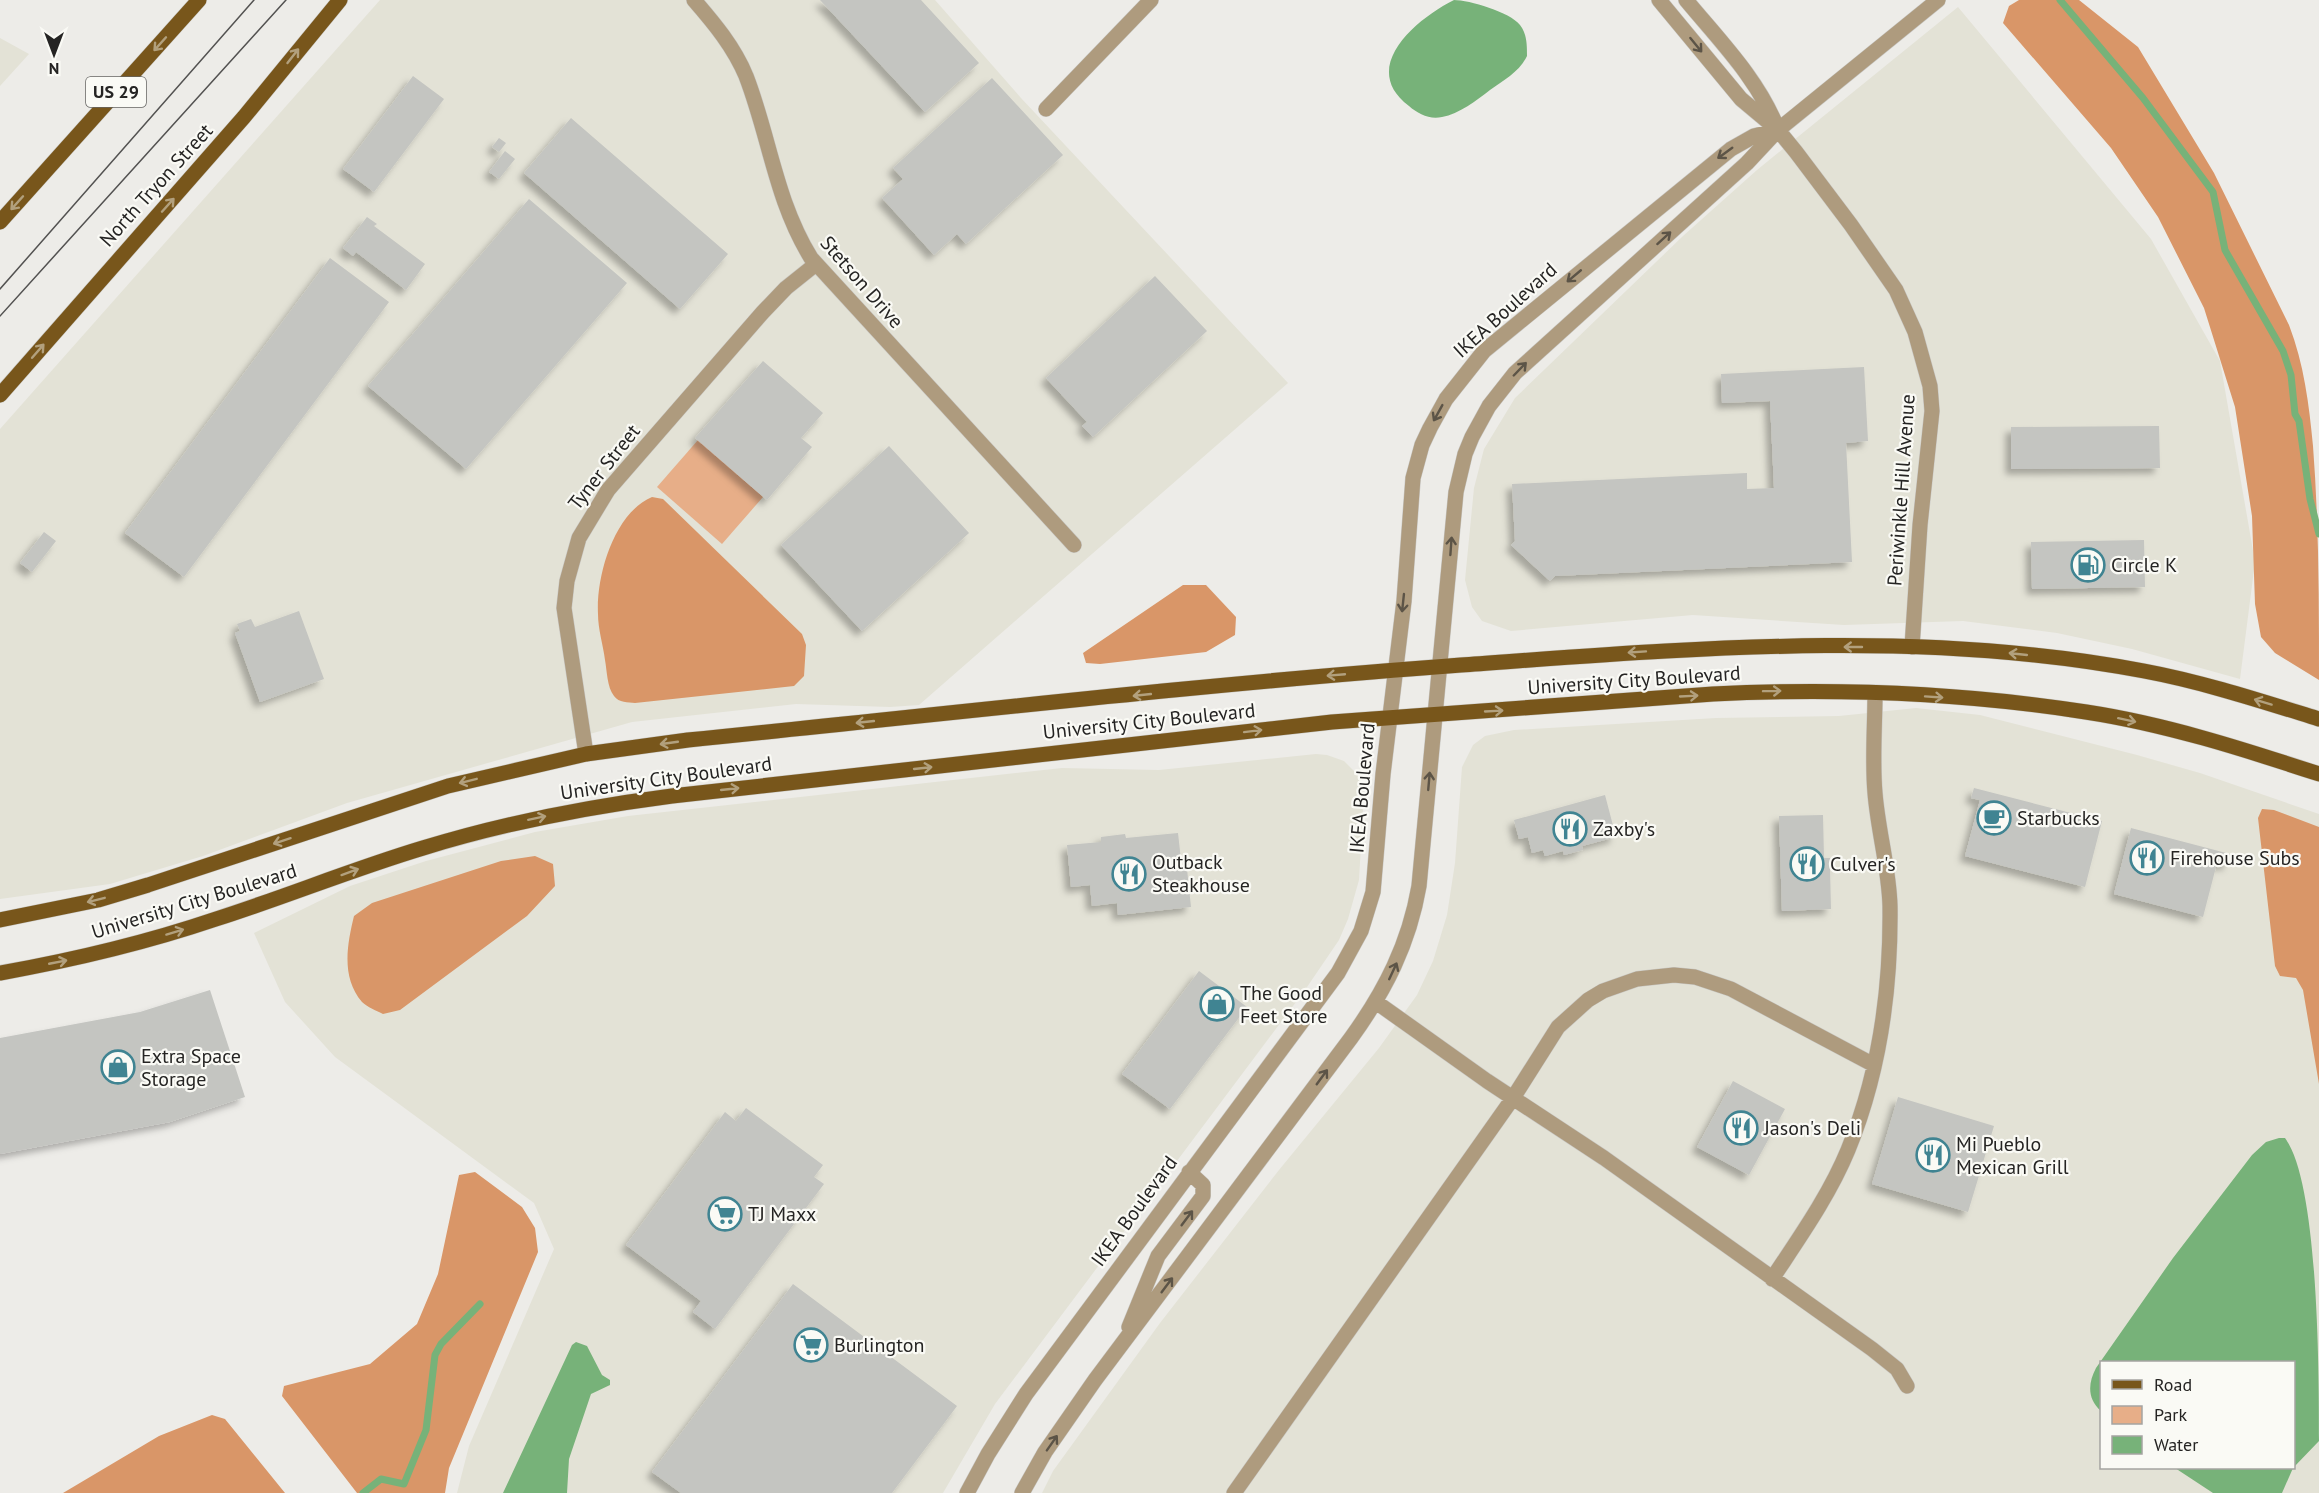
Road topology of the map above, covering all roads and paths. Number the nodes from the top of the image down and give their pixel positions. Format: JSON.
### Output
{"nodes":[{"id":1,"x":199,"y":0,"type":"edge"},
{"id":2,"x":340,"y":0,"type":"edge"},
{"id":3,"x":694,"y":0,"type":"edge"},
{"id":4,"x":1151,"y":0,"type":"edge"},
{"id":5,"x":1659,"y":0,"type":"edge"},
{"id":6,"x":1686,"y":0,"type":"edge"},
{"id":7,"x":1938,"y":0,"type":"edge"},
{"id":8,"x":1046,"y":109,"type":"dead end"},
{"id":9,"x":1778,"y":130,"type":"junction"},
{"id":10,"x":0,"y":222,"type":"edge"},
{"id":11,"x":816,"y":264,"type":"junction"},
{"id":12,"x":0,"y":395,"type":"edge"},
{"id":13,"x":1074,"y":545,"type":"dead end"},
{"id":14,"x":1912,"y":647,"type":"junction"},
{"id":15,"x":1441,"y":667,"type":"junction"},
{"id":16,"x":1395,"y":670,"type":"junction"},
{"id":17,"x":1875,"y":693,"type":"junction"},
{"id":18,"x":1436,"y":715,"type":"junction"},
{"id":19,"x":1389,"y":718,"type":"junction"},
{"id":20,"x":2319,"y":719,"type":"edge"},
{"id":21,"x":586,"y":754,"type":"junction"},
{"id":22,"x":2319,"y":774,"type":"edge"},
{"id":23,"x":0,"y":920,"type":"edge"},
{"id":24,"x":0,"y":973,"type":"edge"},
{"id":25,"x":1376,"y":1002,"type":"junction"},
{"id":26,"x":1874,"y":1065,"type":"junction"},
{"id":27,"x":1513,"y":1098,"type":"junction"},
{"id":28,"x":1189,"y":1172,"type":"junction"},
{"id":29,"x":1772,"y":1279,"type":"junction"},
{"id":30,"x":1123,"y":1344,"type":"junction"},
{"id":31,"x":1907,"y":1386,"type":"dead end"},
{"id":32,"x":967,"y":1493,"type":"edge"},
{"id":33,"x":1022,"y":1493,"type":"edge"},
{"id":34,"x":1234,"y":1493,"type":"edge"}],
"edges":[{"from":1,"to":10,"type":"main road","number":"US 29","one_way":true},
{"from":12,"to":2,"type":"main road","name":"North Tryon Street","one_way":true},
{"from":3,"to":11,"type":"street","name":"Stetson Drive"},
{"from":4,"to":8,"type":"street"},
{"from":5,"to":9,"type":"street","name":"Periwinkle Hill Avenue","one_way":true},
{"from":6,"to":9,"type":"street","name":"Periwinkle Hill Avenue"},
{"from":7,"to":9,"type":"street","name":"IKEA Boulevard"},
{"from":9,"to":14,"type":"street","name":"Periwinkle Hill Avenue"},
{"from":15,"to":9,"type":"street","name":"IKEA Boulevard","one_way":true},
{"from":9,"to":16,"type":"street","name":"IKEA Boulevard","one_way":true},
{"from":11,"to":13,"type":"street","name":"Stetson Drive"},
{"from":11,"to":21,"type":"street","name":"Tyner Street"},
{"from":14,"to":15,"type":"main road","name":"University City Boulevard","one_way":true},
{"from":20,"to":14,"type":"main road","name":"University City Boulevard","one_way":true},
{"from":15,"to":16,"type":"main road","name":"University City Boulevard"},
{"from":15,"to":18,"type":"street","name":"IKEA Boulevard"},
{"from":16,"to":19,"type":"street","name":"IKEA Boulevard"},
{"from":16,"to":21,"type":"main road","name":"University City Boulevard","one_way":true},
{"from":18,"to":17,"type":"main road","name":"University City Boulevard","one_way":true},
{"from":17,"to":22,"type":"main road","name":"University City Boulevard","one_way":true},
{"from":17,"to":26,"type":"street"},
{"from":18,"to":19,"type":"main road","name":"University City Boulevard"},
{"from":25,"to":18,"type":"street","name":"IKEA Boulevard","one_way":true},
{"from":24,"to":19,"type":"main road","name":"University City Boulevard","one_way":true},
{"from":19,"to":28,"type":"street","name":"IKEA Boulevard"},
{"from":21,"to":23,"type":"main road","name":"University City Boulevard","one_way":true},
{"from":25,"to":27,"type":"street"},
{"from":30,"to":25,"type":"street","name":"IKEA Boulevard","one_way":true},
{"from":26,"to":27,"type":"street"},
{"from":26,"to":29,"type":"street"},
{"from":27,"to":29,"type":"street"},
{"from":27,"to":34,"type":"street"},
{"from":30,"to":28,"type":"street","one_way":true},
{"from":28,"to":32,"type":"street","name":"IKEA Boulevard"},
{"from":29,"to":31,"type":"street"},
{"from":33,"to":30,"type":"street","name":"IKEA Boulevard","one_way":true}]}
